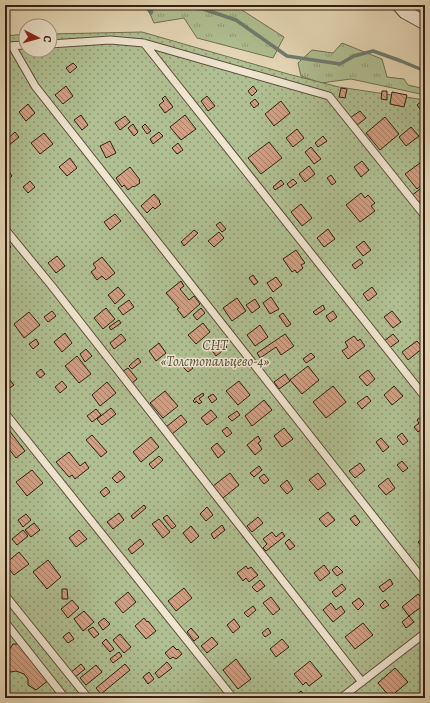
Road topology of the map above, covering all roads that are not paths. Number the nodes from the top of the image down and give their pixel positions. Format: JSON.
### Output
{"nodes":[{"id":1,"x":399,"y":5,"type":"edge"},
{"id":2,"x":425,"y":23,"type":"edge"},
{"id":3,"x":58,"y":43,"type":"edge"},
{"id":4,"x":144,"y":43,"type":"junction"},
{"id":5,"x":9,"y":46,"type":"edge"},
{"id":6,"x":425,"y":216,"type":"edge"},
{"id":7,"x":5,"y":229,"type":"edge"},
{"id":8,"x":425,"y":397,"type":"edge"},
{"id":9,"x":5,"y":413,"type":"edge"},
{"id":10,"x":425,"y":582,"type":"edge"},
{"id":11,"x":5,"y":595,"type":"edge"},
{"id":12,"x":5,"y":622,"type":"edge"},
{"id":13,"x":425,"y":633,"type":"edge"},
{"id":14,"x":362,"y":682,"type":"junction"},
{"id":15,"x":65,"y":698,"type":"edge"},
{"id":16,"x":88,"y":698,"type":"edge"},
{"id":17,"x":233,"y":698,"type":"edge"},
{"id":18,"x":341,"y":698,"type":"edge"}],
"edges":[{"from":1,"to":2,"type":"street"},
{"from":3,"to":4,"type":"lane"},
{"from":4,"to":6,"type":"lane"},
{"from":4,"to":8,"type":"lane"},
{"from":5,"to":10,"type":"lane"},
{"from":7,"to":14,"type":"lane"},
{"from":9,"to":17,"type":"lane"},
{"from":11,"to":16,"type":"lane"},
{"from":12,"to":15,"type":"lane"},
{"from":13,"to":14,"type":"lane"},
{"from":14,"to":18,"type":"lane"}]}
